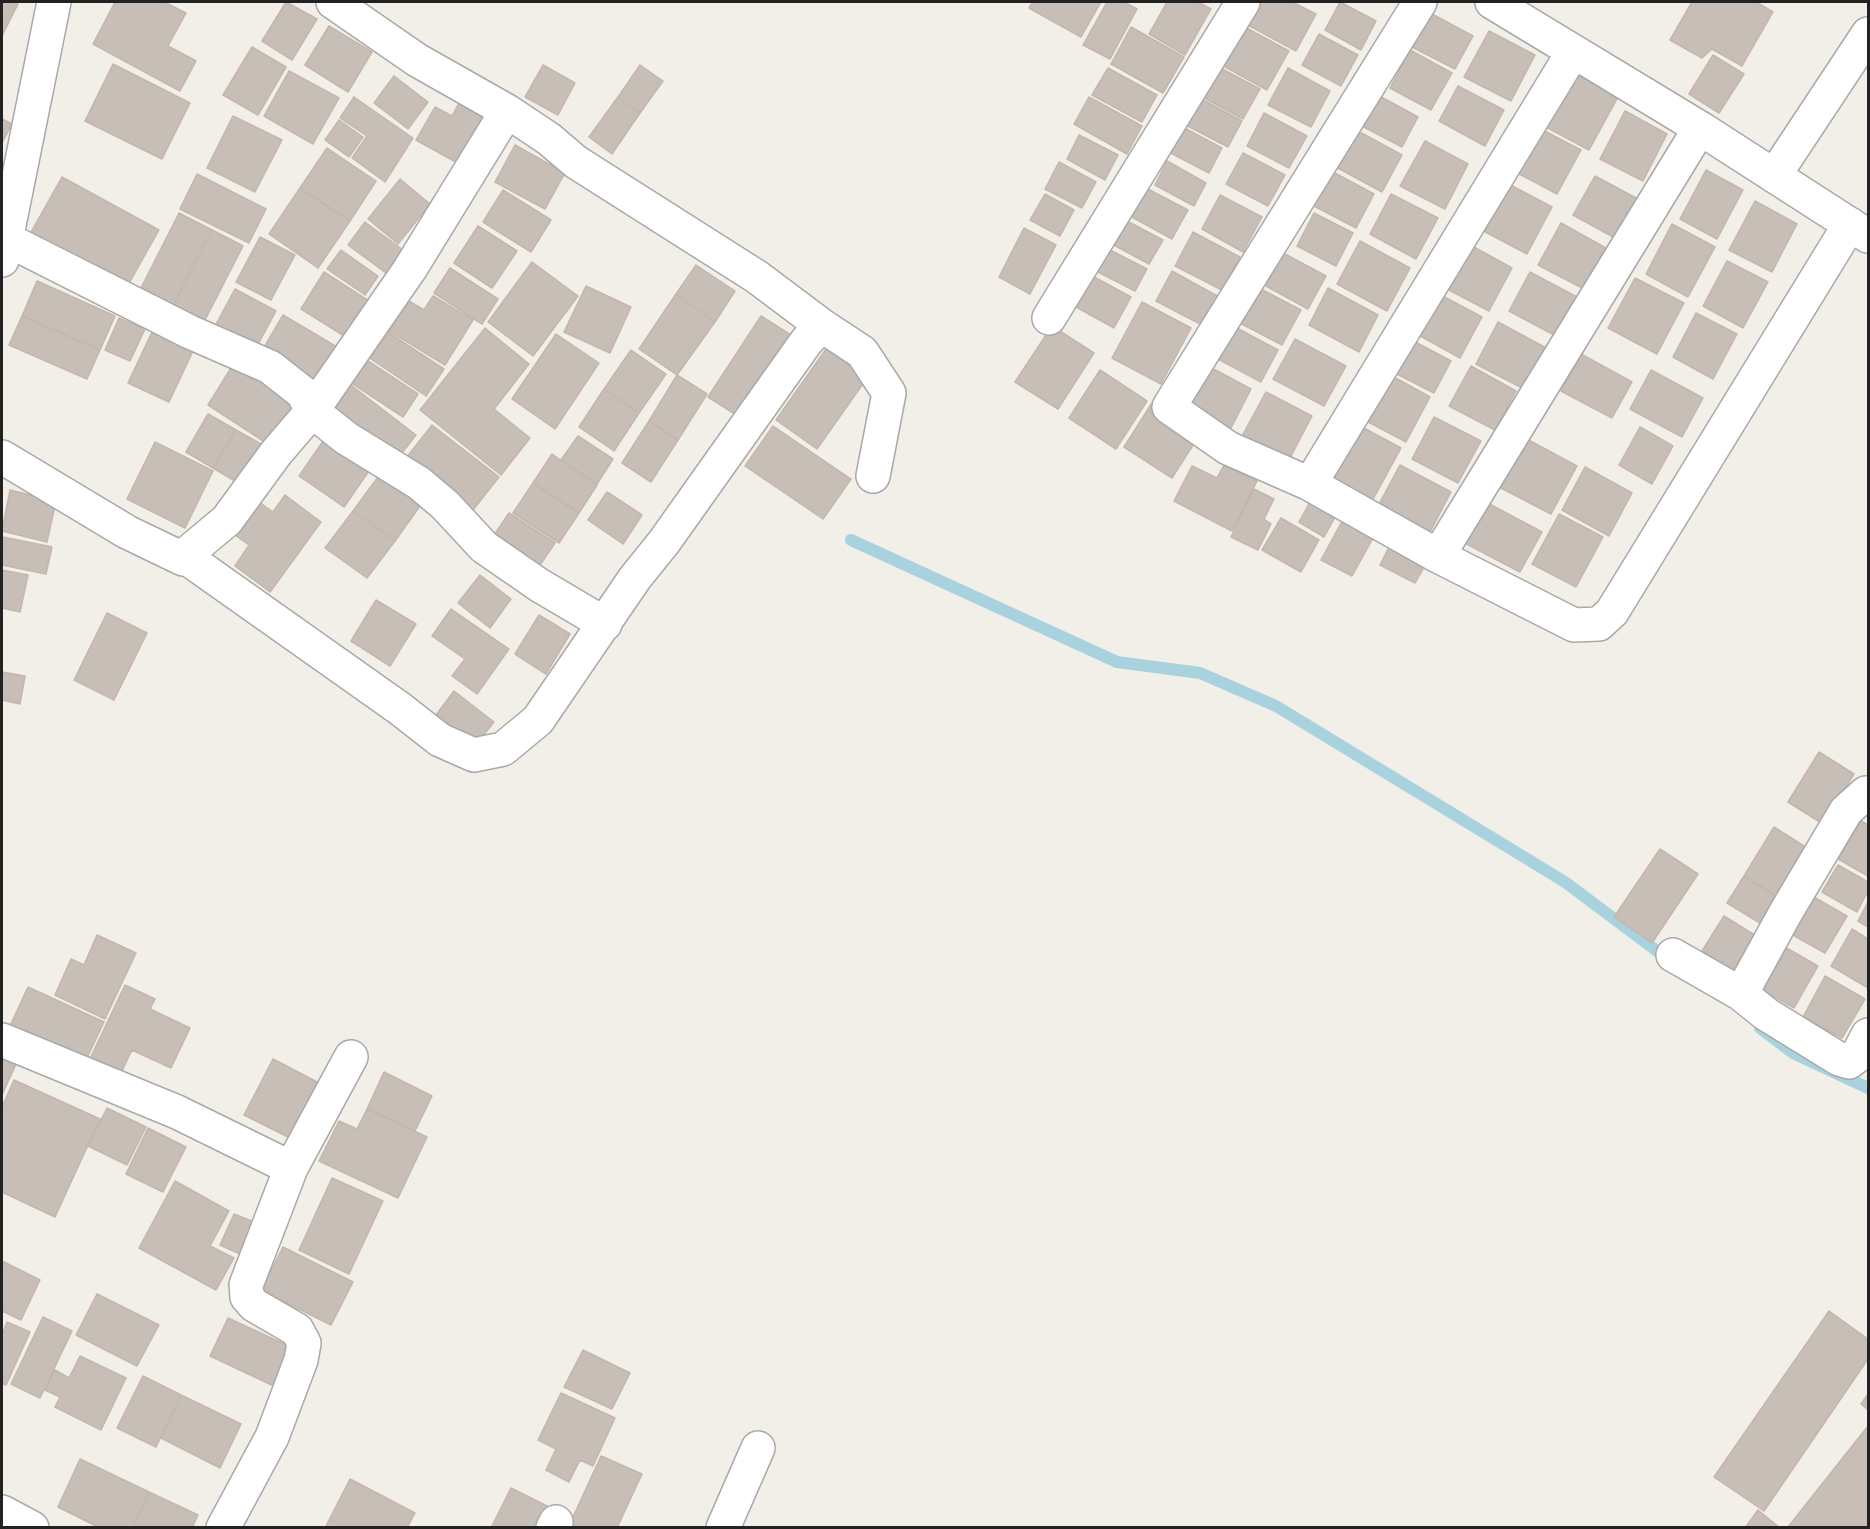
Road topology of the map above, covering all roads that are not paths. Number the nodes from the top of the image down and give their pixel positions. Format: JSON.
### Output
{"nodes":[{"id":1,"x":54,"y":2,"type":"edge"},
{"id":2,"x":333,"y":2,"type":"edge"},
{"id":3,"x":1243,"y":2,"type":"edge"},
{"id":4,"x":1420,"y":2,"type":"edge"},
{"id":5,"x":1492,"y":2,"type":"edge"},
{"id":6,"x":1869,"y":34,"type":"edge"},
{"id":7,"x":1573,"y":52,"type":"junction"},
{"id":8,"x":507,"y":111,"type":"junction"},
{"id":9,"x":1700,"y":128,"type":"junction"},
{"id":10,"x":1774,"y":176,"type":"junction"},
{"id":11,"x":1859,"y":230,"type":"edge"},
{"id":12,"x":4,"y":249,"type":"edge"},
{"id":13,"x":1048,"y":318,"type":"dead end"},
{"id":14,"x":821,"y":325,"type":"junction"},
{"id":15,"x":312,"y":411,"type":"junction"},
{"id":16,"x":2,"y":457,"type":"edge"},
{"id":17,"x":873,"y":476,"type":"dead end"},
{"id":18,"x":1310,"y":484,"type":"junction"},
{"id":19,"x":184,"y":556,"type":"junction"},
{"id":20,"x":1438,"y":556,"type":"junction"},
{"id":21,"x":605,"y":624,"type":"junction"},
{"id":22,"x":1869,"y":793,"type":"edge"},
{"id":23,"x":1673,"y":955,"type":"dead end"},
{"id":24,"x":1742,"y":994,"type":"junction"},
{"id":25,"x":1869,"y":1035,"type":"edge"},
{"id":26,"x":2,"y":1040,"type":"edge"},
{"id":27,"x":351,"y":1058,"type":"dead end"},
{"id":28,"x":291,"y":1168,"type":"junction"},
{"id":29,"x":758,"y":1448,"type":"dead end"},
{"id":30,"x":2,"y":1512,"type":"edge"},
{"id":31,"x":32,"y":1527,"type":"edge"},
{"id":32,"x":223,"y":1527,"type":"edge"},
{"id":33,"x":723,"y":1527,"type":"edge"}],
"edges":[{"from":1,"to":12,"type":"street"},
{"from":2,"to":8,"type":"street"},
{"from":3,"to":13,"type":"street"},
{"from":4,"to":18,"type":"street"},
{"from":5,"to":7,"type":"street"},
{"from":6,"to":10,"type":"street"},
{"from":7,"to":9,"type":"street"},
{"from":7,"to":18,"type":"street"},
{"from":8,"to":14,"type":"street"},
{"from":8,"to":15,"type":"street"},
{"from":9,"to":10,"type":"street"},
{"from":9,"to":20,"type":"street"},
{"from":10,"to":11,"type":"street"},
{"from":11,"to":20,"type":"street"},
{"from":12,"to":15,"type":"street"},
{"from":14,"to":17,"type":"street"},
{"from":14,"to":21,"type":"street"},
{"from":15,"to":19,"type":"street"},
{"from":15,"to":21,"type":"street"},
{"from":16,"to":19,"type":"street"},
{"from":18,"to":20,"type":"street"},
{"from":19,"to":21,"type":"street"},
{"from":22,"to":24,"type":"street"},
{"from":23,"to":24,"type":"street"},
{"from":24,"to":25,"type":"street"},
{"from":26,"to":28,"type":"street"},
{"from":27,"to":28,"type":"street"},
{"from":28,"to":32,"type":"street"},
{"from":29,"to":33,"type":"street"},
{"from":30,"to":31,"type":"street"}]}
